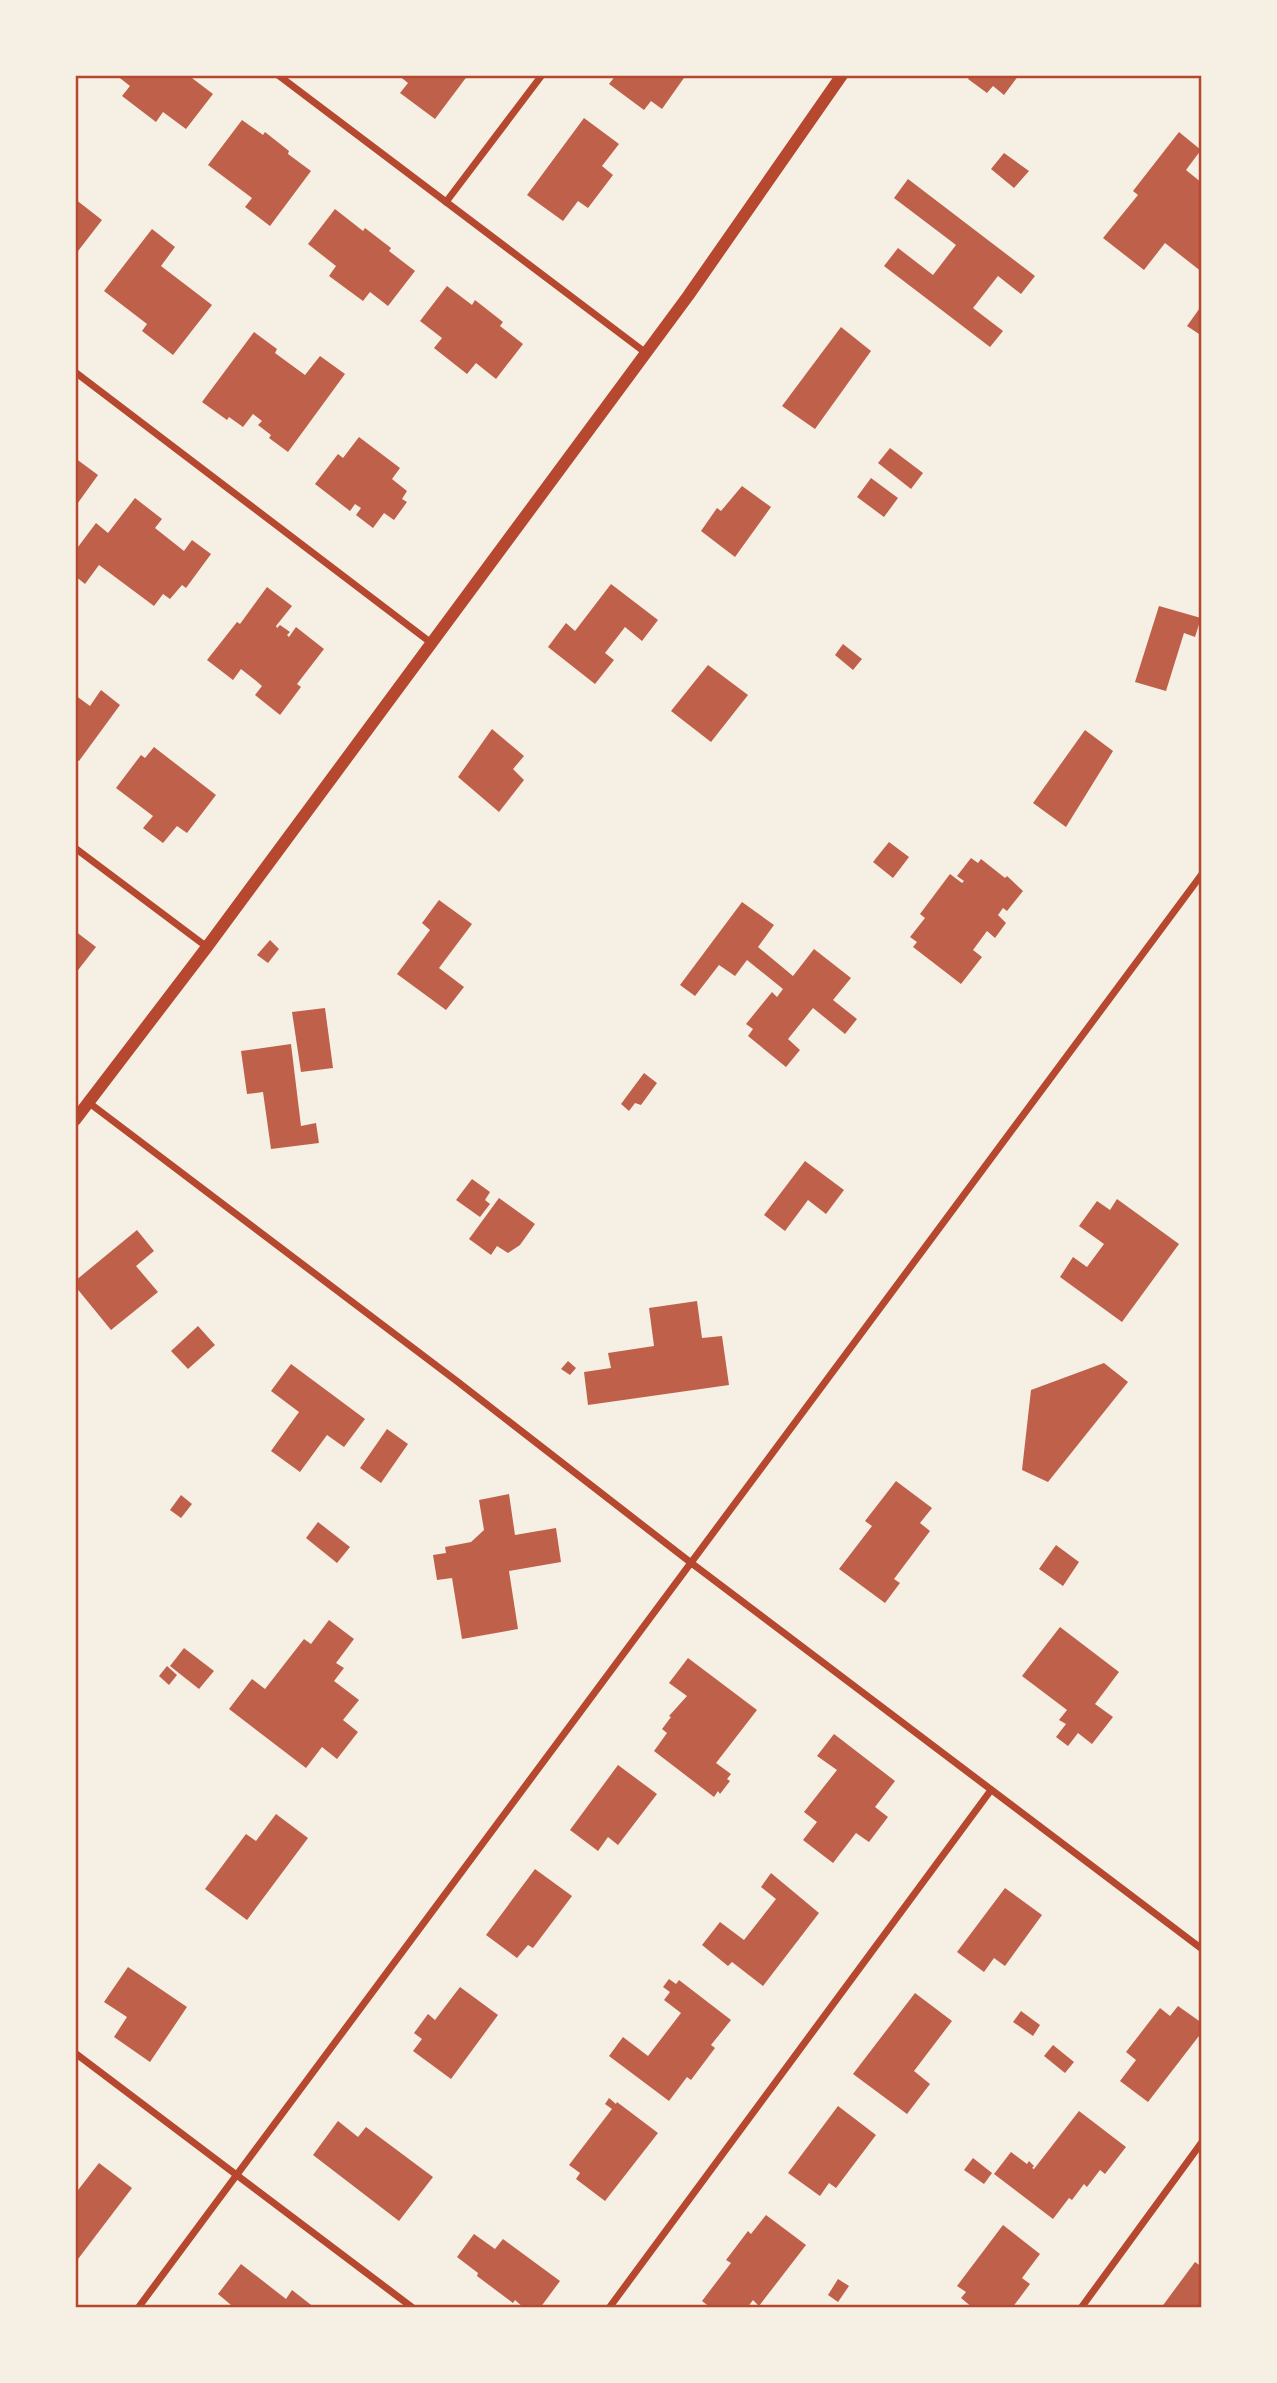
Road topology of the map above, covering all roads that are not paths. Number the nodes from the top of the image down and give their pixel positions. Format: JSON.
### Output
{"nodes":[{"id":1,"x":278,"y":75,"type":"edge"},
{"id":2,"x":542,"y":75,"type":"edge"},
{"id":3,"x":842,"y":75,"type":"edge"},
{"id":4,"x":446,"y":202,"type":"junction"},
{"id":5,"x":646,"y":353,"type":"junction"},
{"id":6,"x":75,"y":372,"type":"edge"},
{"id":7,"x":430,"y":642,"type":"junction"},
{"id":8,"x":75,"y":848,"type":"edge"},
{"id":9,"x":1202,"y":874,"type":"edge"},
{"id":10,"x":207,"y":947,"type":"junction"},
{"id":11,"x":88,"y":1102,"type":"junction"},
{"id":12,"x":75,"y":1120,"type":"edge"},
{"id":13,"x":690,"y":1562,"type":"junction"},
{"id":14,"x":991,"y":1790,"type":"junction"},
{"id":15,"x":1202,"y":1949,"type":"edge"},
{"id":16,"x":75,"y":2053,"type":"edge"},
{"id":17,"x":1202,"y":2142,"type":"edge"},
{"id":18,"x":236,"y":2174,"type":"junction"},
{"id":19,"x":138,"y":2308,"type":"edge"},
{"id":20,"x":413,"y":2308,"type":"edge"},
{"id":21,"x":609,"y":2308,"type":"edge"},
{"id":22,"x":1081,"y":2308,"type":"edge"}],
"edges":[{"from":1,"to":4,"type":"street"},
{"from":2,"to":4,"type":"street"},
{"from":3,"to":5,"type":"street"},
{"from":4,"to":5,"type":"street"},
{"from":5,"to":7,"type":"street"},
{"from":6,"to":7,"type":"street"},
{"from":7,"to":10,"type":"street"},
{"from":8,"to":10,"type":"street"},
{"from":9,"to":13,"type":"street"},
{"from":10,"to":11,"type":"street"},
{"from":11,"to":12,"type":"street"},
{"from":11,"to":13,"type":"street"},
{"from":13,"to":14,"type":"street"},
{"from":13,"to":18,"type":"street"},
{"from":14,"to":15,"type":"street"},
{"from":14,"to":21,"type":"street"},
{"from":16,"to":18,"type":"street"},
{"from":17,"to":22,"type":"street"},
{"from":18,"to":19,"type":"street"},
{"from":18,"to":20,"type":"street"}]}
